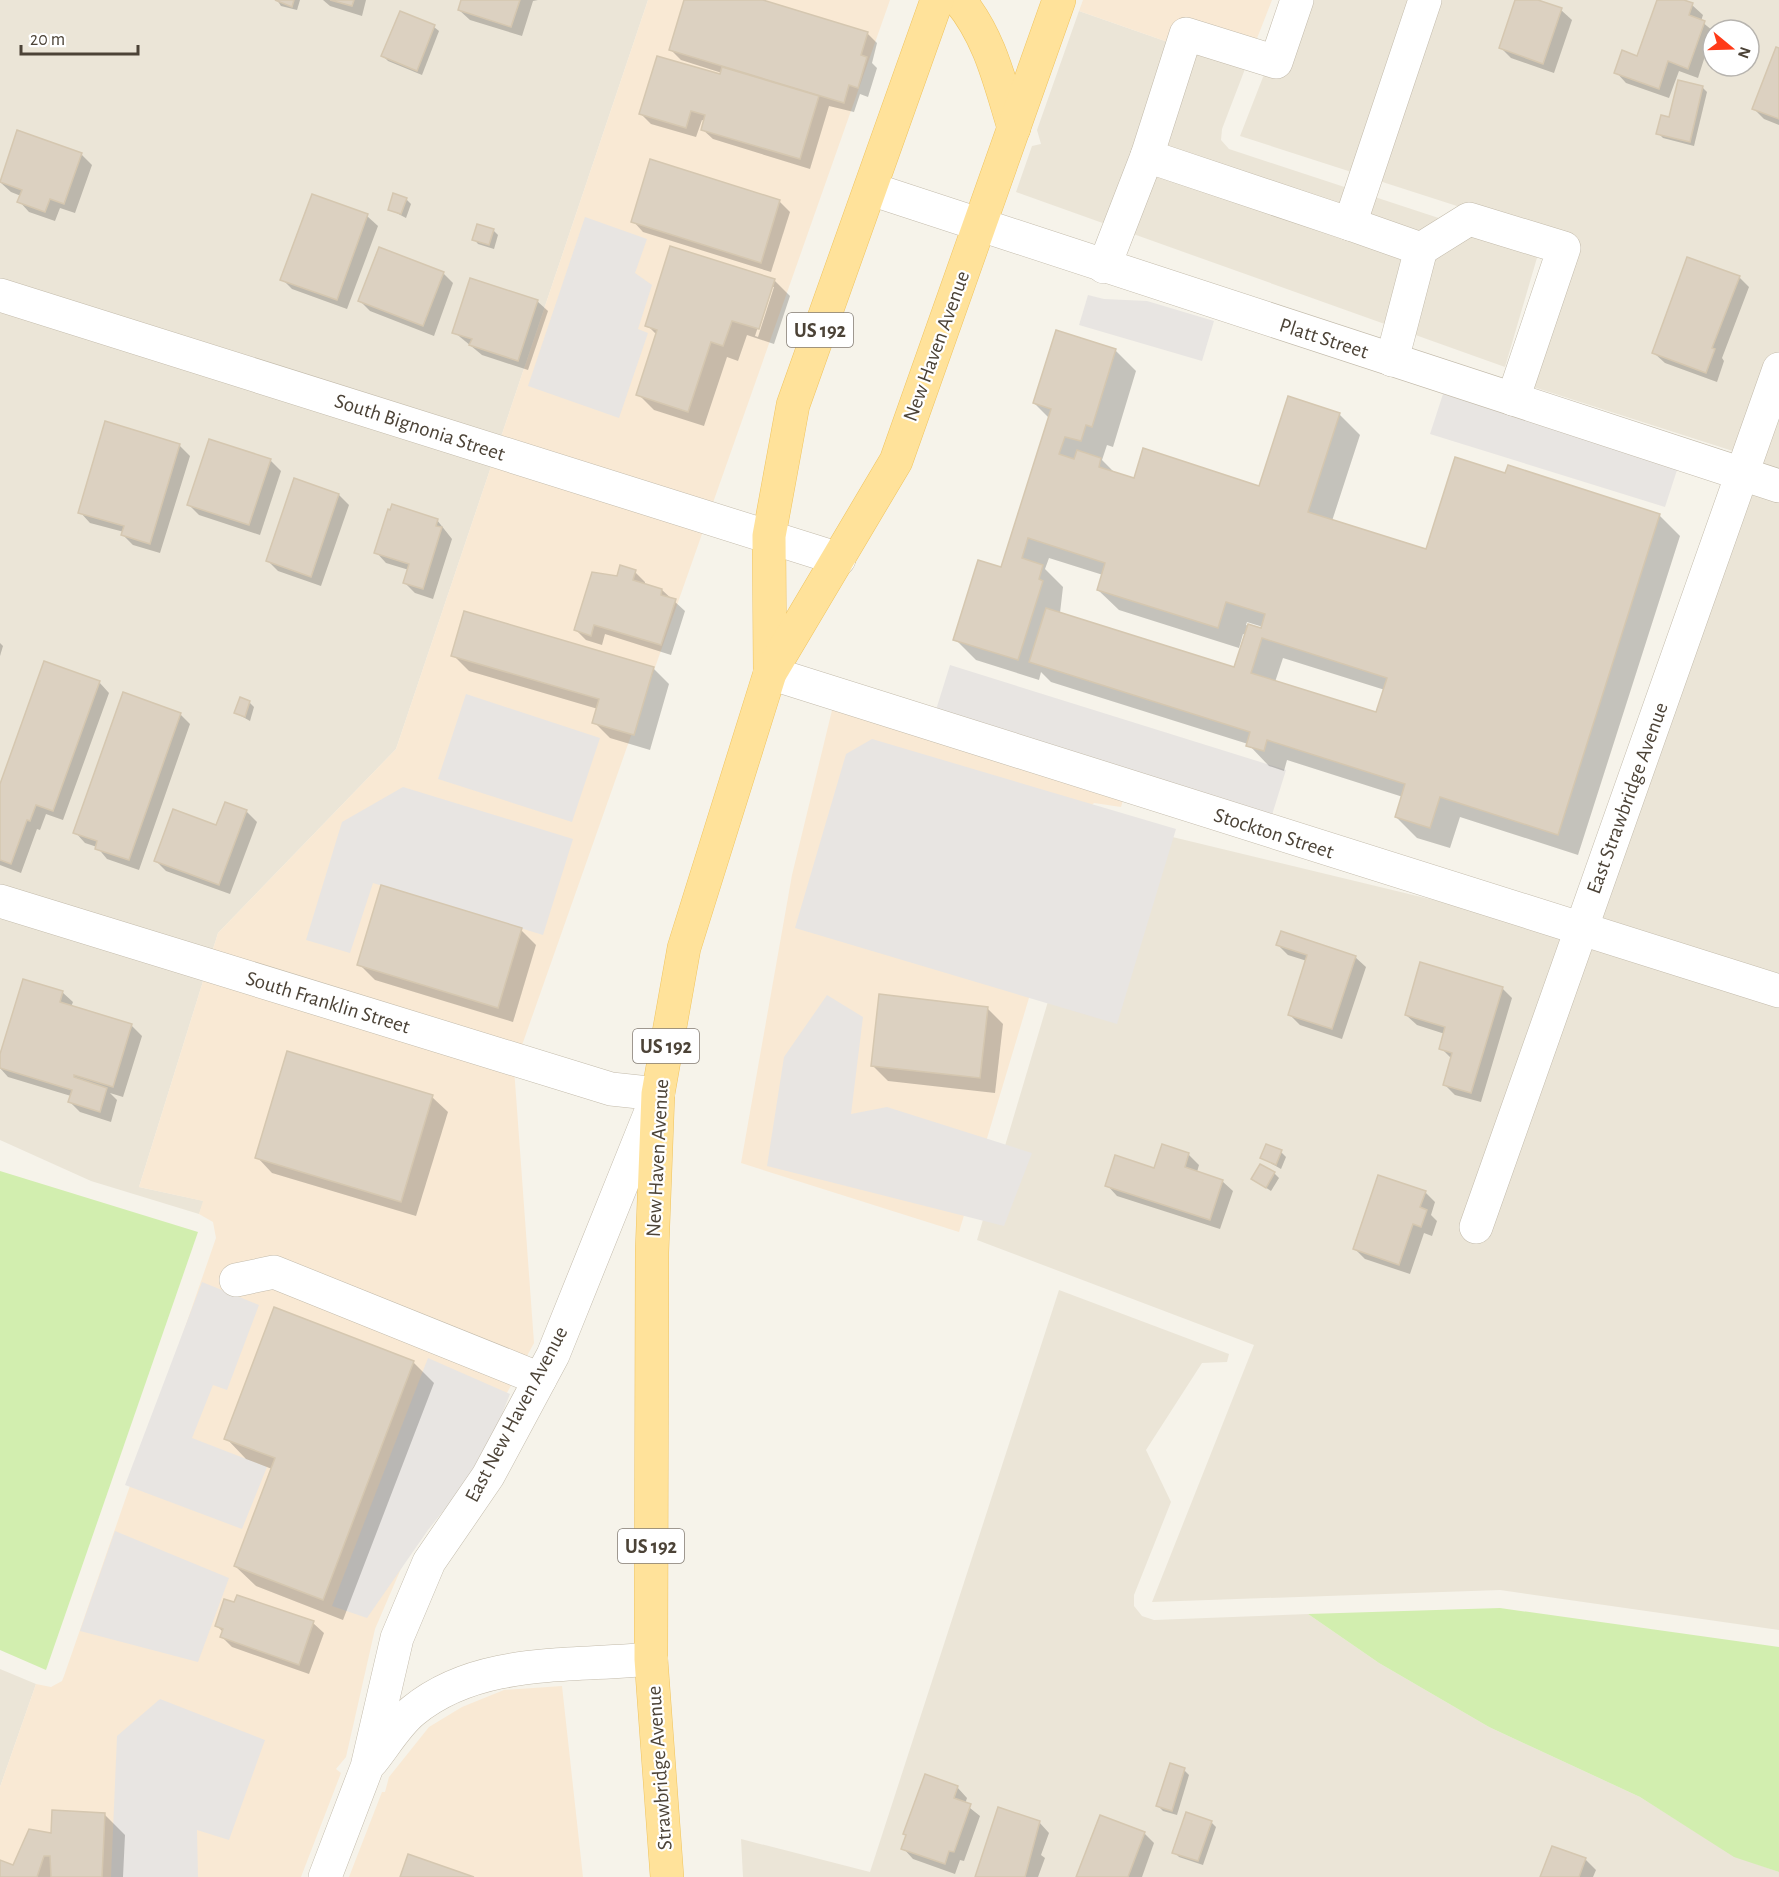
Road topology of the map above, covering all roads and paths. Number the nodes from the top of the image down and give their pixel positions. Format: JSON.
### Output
{"nodes":[{"id":1,"x":937,"y":0,"type":"edge"},
{"id":2,"x":959,"y":0,"type":"edge"},
{"id":3,"x":1059,"y":0,"type":"edge"},
{"id":4,"x":1297,"y":0,"type":"edge"},
{"id":5,"x":1425,"y":0,"type":"edge"},
{"id":6,"x":1014,"y":128,"type":"junction"},
{"id":7,"x":1147,"y":156,"type":"junction"},
{"id":8,"x":870,"y":189,"type":"junction"},
{"id":9,"x":1350,"y":224,"type":"junction"},
{"id":10,"x":979,"y":227,"type":"junction"},
{"id":11,"x":1421,"y":249,"type":"junction"},
{"id":12,"x":1104,"y":267,"type":"junction"},
{"id":13,"x":0,"y":295,"type":"edge"},
{"id":14,"x":1392,"y":360,"type":"junction"},
{"id":15,"x":1779,"y":369,"type":"edge"},
{"id":16,"x":1513,"y":399,"type":"junction"},
{"id":17,"x":1742,"y":474,"type":"junction"},
{"id":18,"x":1779,"y":486,"type":"edge"},
{"id":19,"x":769,"y":536,"type":"junction"},
{"id":20,"x":839,"y":559,"type":"junction"},
{"id":21,"x":770,"y":673,"type":"junction"},
{"id":22,"x":0,"y":901,"type":"edge"},
{"id":23,"x":1580,"y":930,"type":"junction"},
{"id":24,"x":1779,"y":991,"type":"edge"},
{"id":25,"x":658,"y":1094,"type":"junction"},
{"id":26,"x":1476,"y":1227,"type":"dead end"},
{"id":27,"x":236,"y":1280,"type":"dead end"},
{"id":28,"x":540,"y":1379,"type":"junction"},
{"id":29,"x":651,"y":1659,"type":"junction"},
{"id":30,"x":367,"y":1767,"type":"junction"},
{"id":31,"x":325,"y":1877,"type":"edge"},
{"id":32,"x":667,"y":1877,"type":"edge"}],
"edges":[{"from":1,"to":8,"type":"main road","name":"New Haven Avenue","number":"US 192"},
{"from":2,"to":6,"type":"main road"},
{"from":3,"to":6,"type":"main road","name":"New Haven Avenue","number":"US 192"},
{"from":4,"to":7,"type":"street"},
{"from":5,"to":9,"type":"street"},
{"from":6,"to":10,"type":"main road","name":"New Haven Avenue","number":"US 192"},
{"from":7,"to":9,"type":"street"},
{"from":7,"to":12,"type":"street"},
{"from":8,"to":10,"type":"street","name":"Platt Street"},
{"from":8,"to":19,"type":"main road","name":"New Haven Avenue","number":"US 192"},
{"from":9,"to":11,"type":"street"},
{"from":10,"to":12,"type":"street","name":"Platt Street"},
{"from":10,"to":20,"type":"main road","name":"New Haven Avenue","number":"US 192"},
{"from":11,"to":14,"type":"street"},
{"from":11,"to":16,"type":"street"},
{"from":12,"to":14,"type":"street","name":"Platt Street"},
{"from":13,"to":19,"type":"street","name":"South Bignonia Street"},
{"from":14,"to":16,"type":"street","name":"Platt Street"},
{"from":15,"to":17,"type":"street","name":"East Strawbridge Avenue"},
{"from":16,"to":17,"type":"street","name":"Platt Street"},
{"from":17,"to":18,"type":"street","name":"Platt Street"},
{"from":17,"to":23,"type":"street","name":"East Strawbridge Avenue"},
{"from":19,"to":20,"type":"street","name":"South Bignonia Street"},
{"from":19,"to":21,"type":"main road","name":"New Haven Avenue","number":"US 192"},
{"from":20,"to":21,"type":"main road","name":"New Haven Avenue","number":"US 192"},
{"from":21,"to":23,"type":"street","name":"Stockton Street"},
{"from":21,"to":25,"type":"main road","name":"New Haven Avenue","number":"US 192"},
{"from":22,"to":25,"type":"street","name":"South Franklin Street"},
{"from":23,"to":24,"type":"street","name":"Stockton Street"},
{"from":23,"to":26,"type":"street","name":"East Strawbridge Avenue"},
{"from":25,"to":28,"type":"street","name":"East New Haven Avenue"},
{"from":25,"to":29,"type":"main road","name":"New Haven Avenue","number":"US 192"},
{"from":27,"to":28,"type":"street"},
{"from":28,"to":30,"type":"street","name":"East New Haven Avenue"},
{"from":29,"to":30,"type":"street","name":"East New Haven Avenue"},
{"from":29,"to":32,"type":"main road","name":"Strawbridge Avenue","number":"US 192"},
{"from":30,"to":31,"type":"street","name":"East New Haven Avenue"}]}
